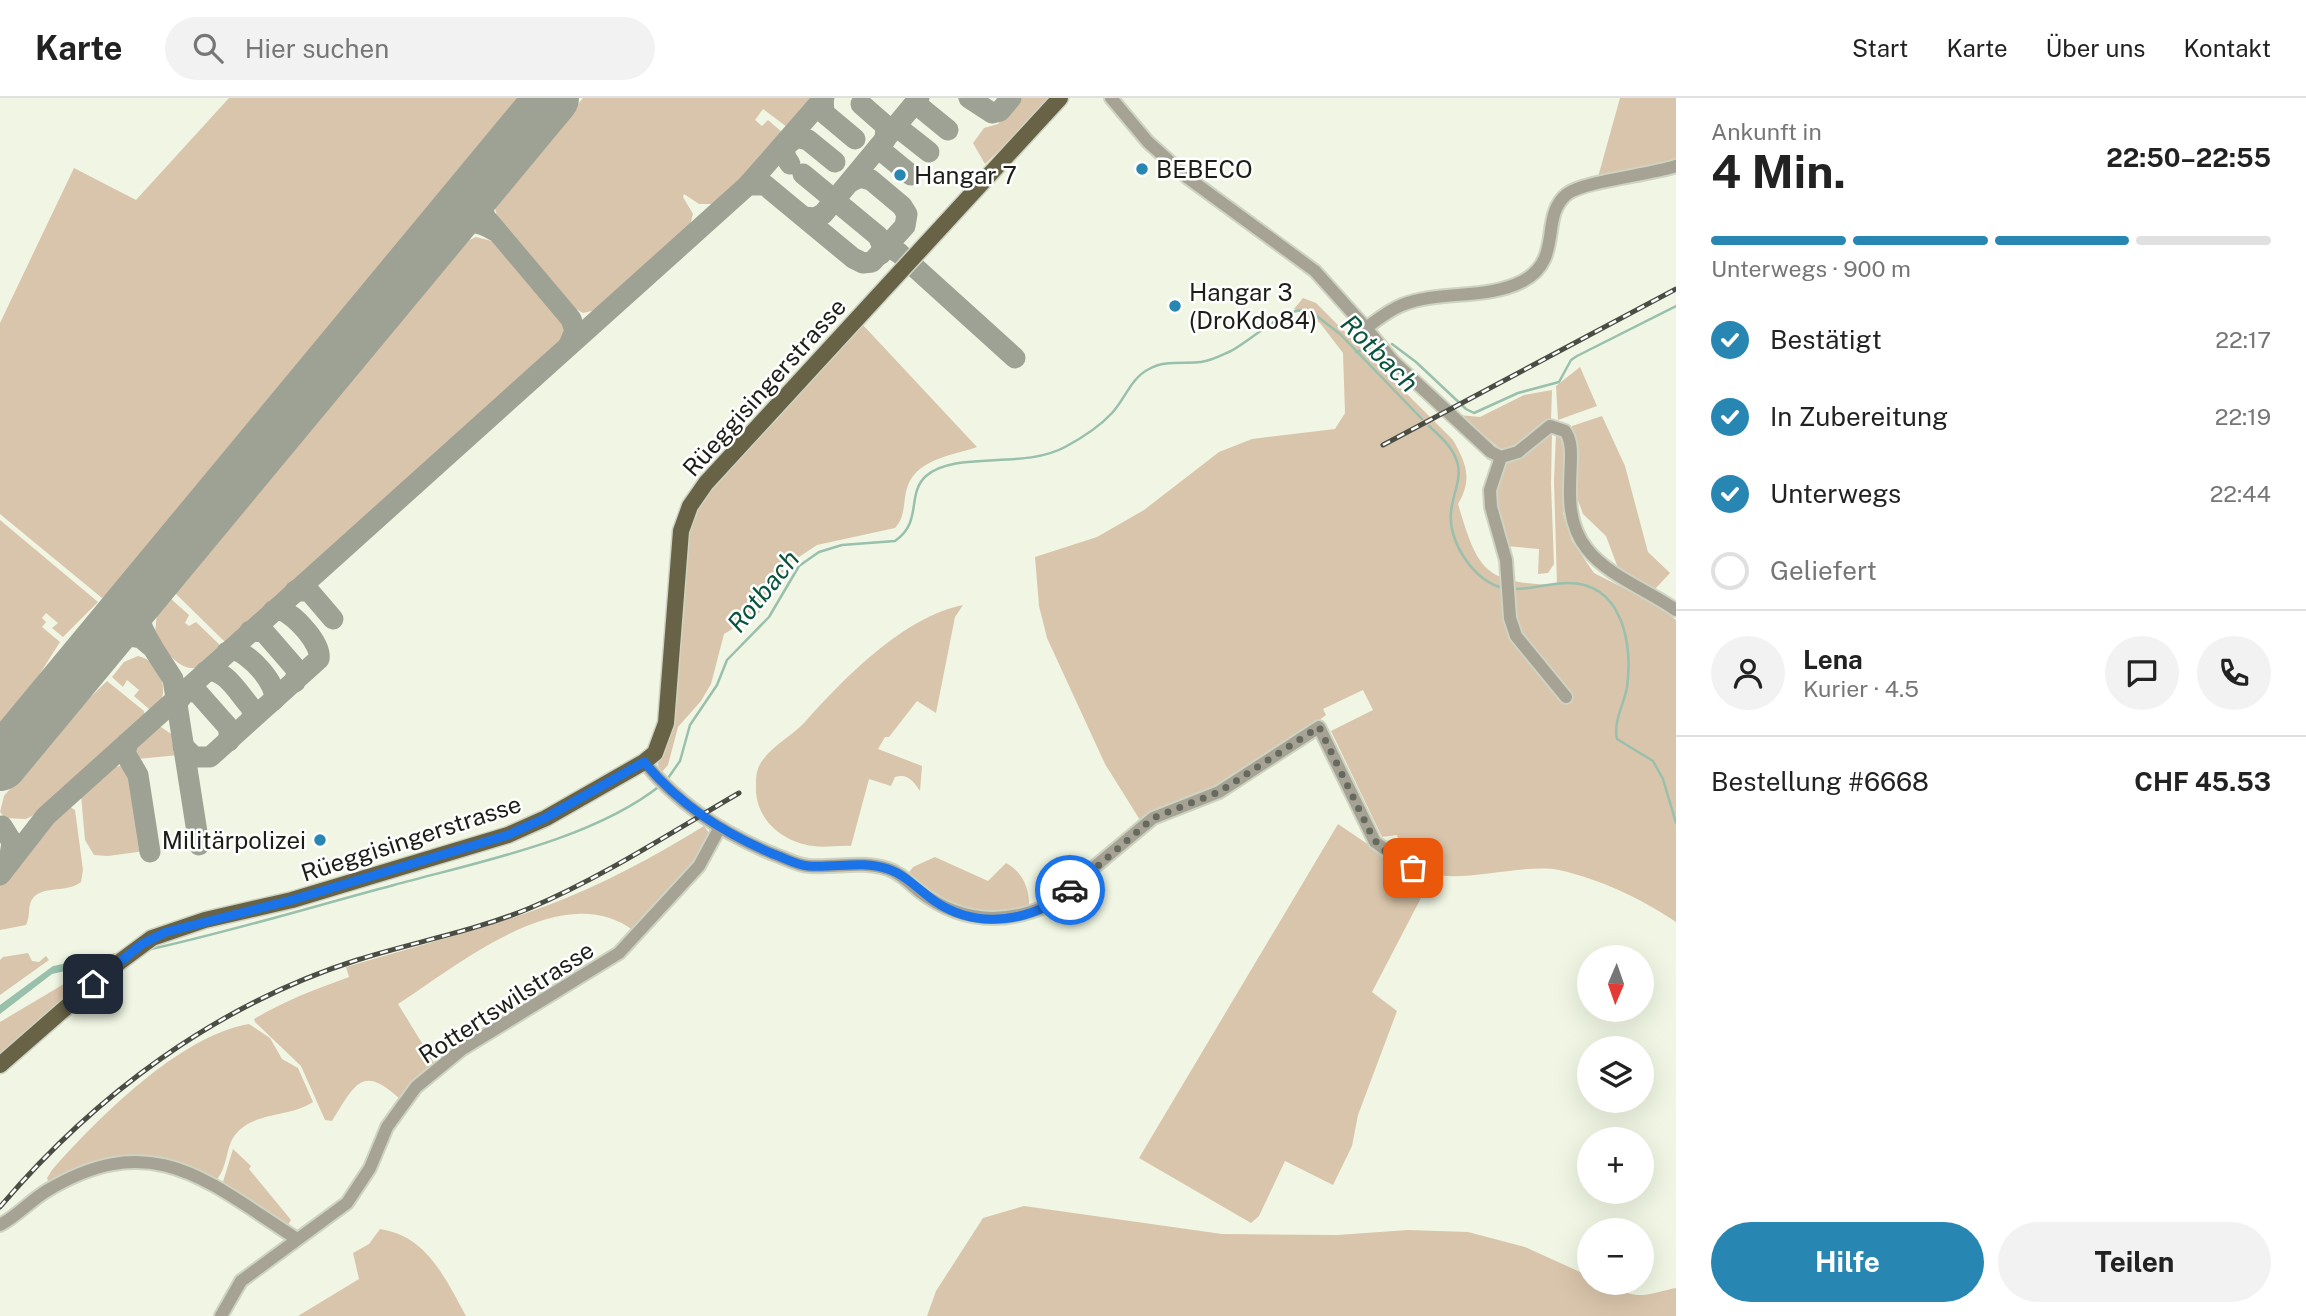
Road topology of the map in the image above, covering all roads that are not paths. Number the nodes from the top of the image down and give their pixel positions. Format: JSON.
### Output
{"nodes":[{"id":1,"x":1060,"y":98,"type":"edge"},
{"id":2,"x":1111,"y":98,"type":"edge"},
{"id":3,"x":1676,"y":166,"type":"edge"},
{"id":4,"x":1366,"y":328,"type":"junction"},
{"id":5,"x":1501,"y":457,"type":"junction"},
{"id":6,"x":1676,"y":610,"type":"edge"},
{"id":7,"x":1566,"y":697,"type":"dead end"},
{"id":8,"x":644,"y":762,"type":"junction"},
{"id":9,"x":719,"y":828,"type":"junction"},
{"id":10,"x":1430,"y":882,"type":"dead end"},
{"id":11,"x":0,"y":1065,"type":"edge"},
{"id":12,"x":0,"y":1225,"type":"edge"},
{"id":13,"x":297,"y":1239,"type":"junction"},
{"id":14,"x":221,"y":1316,"type":"edge"}],
"edges":[{"from":1,"to":8,"type":"main road","name":"Rüeggisingerstrasse"},
{"from":2,"to":4,"type":"street"},
{"from":3,"to":4,"type":"street"},
{"from":4,"to":5,"type":"street"},
{"from":5,"to":6,"type":"street"},
{"from":5,"to":7,"type":"street"},
{"from":8,"to":9,"type":"street"},
{"from":8,"to":11,"type":"main road","name":"Rüeggisingerstrasse"},
{"from":9,"to":10,"type":"street"},
{"from":9,"to":13,"type":"street","name":"Rottertswilstrasse"},
{"from":12,"to":13,"type":"street"},
{"from":13,"to":14,"type":"street","name":"Rottertswilstrasse"}]}
